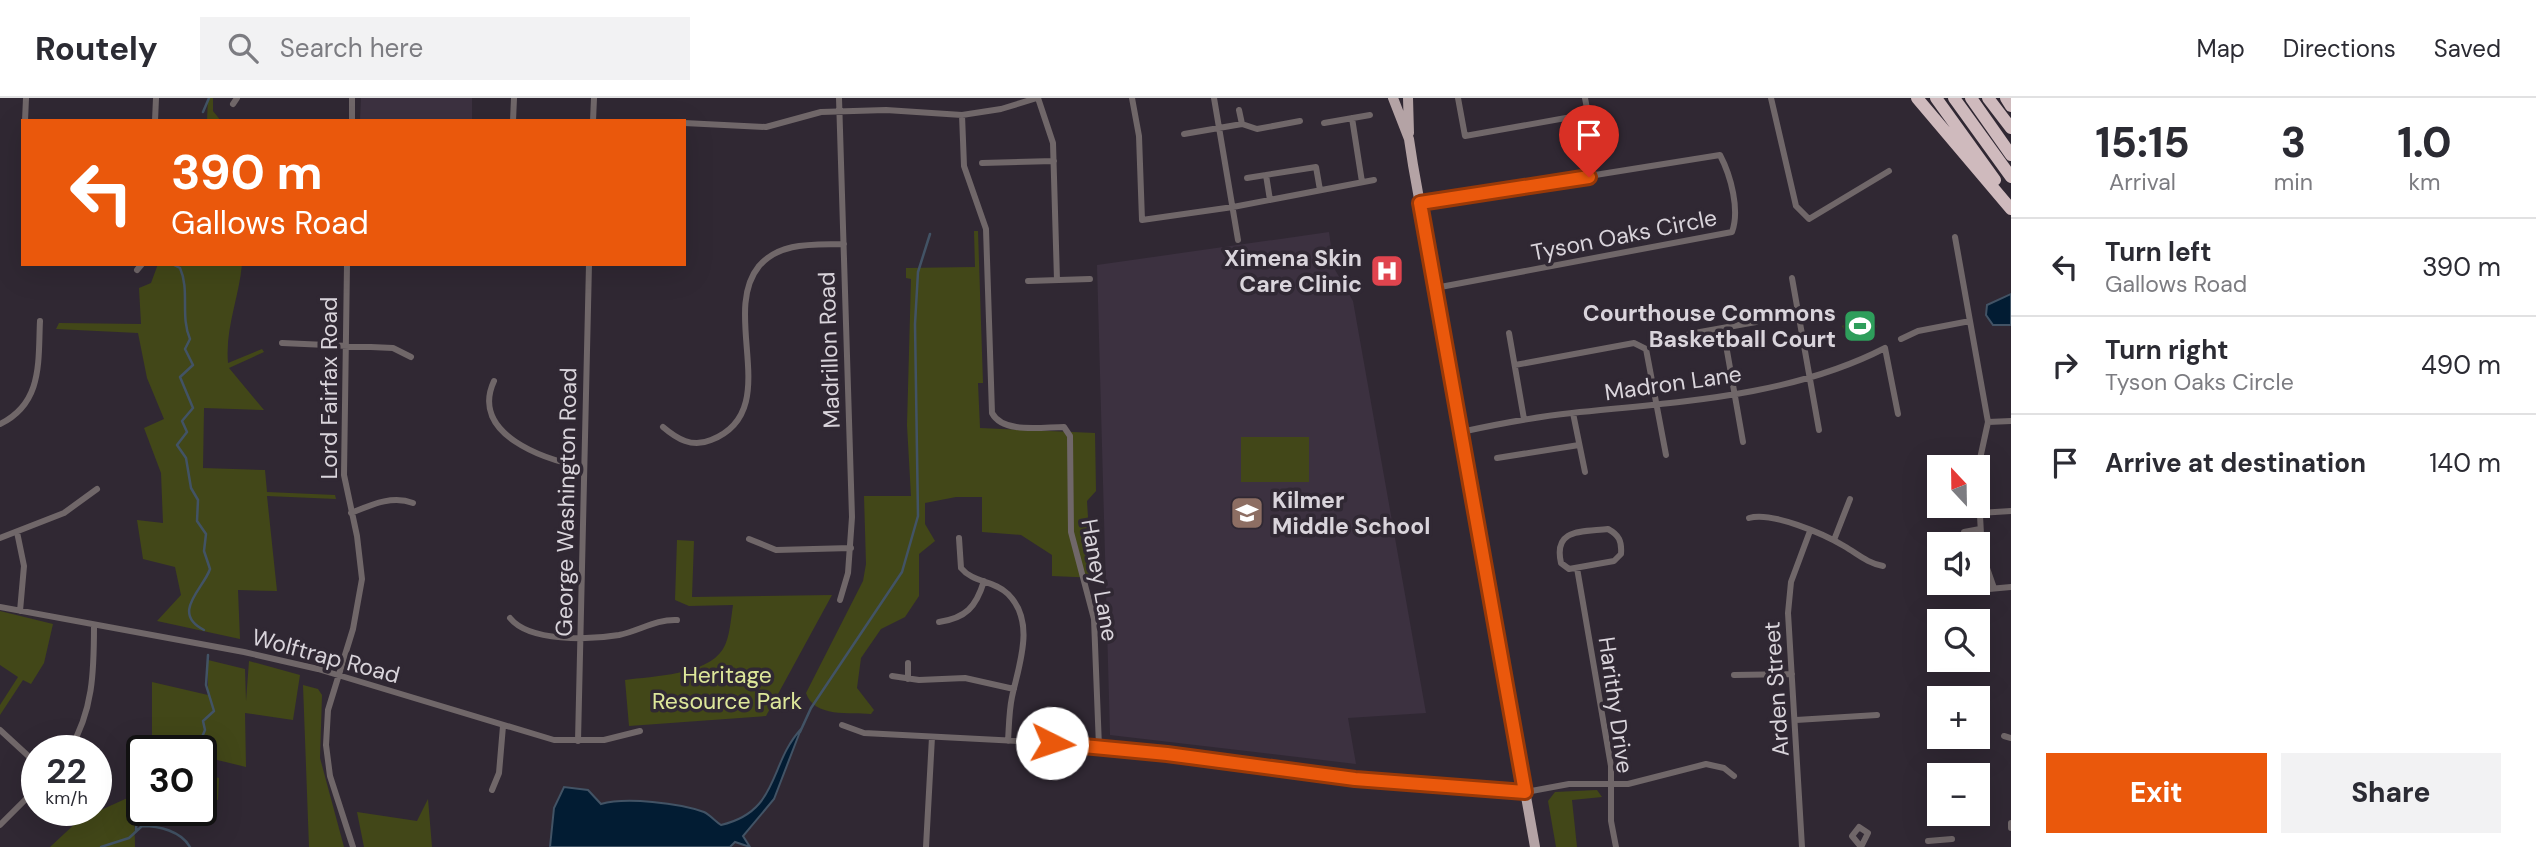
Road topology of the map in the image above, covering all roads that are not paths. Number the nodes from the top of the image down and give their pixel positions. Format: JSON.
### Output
{"nodes":[{"id":1,"x":26,"y":98,"type":"edge"},
{"id":2,"x":156,"y":98,"type":"edge"},
{"id":3,"x":352,"y":98,"type":"edge"},
{"id":4,"x":514,"y":98,"type":"edge"},
{"id":5,"x":594,"y":98,"type":"edge"},
{"id":6,"x":839,"y":98,"type":"edge"},
{"id":7,"x":1038,"y":98,"type":"edge"},
{"id":8,"x":1132,"y":98,"type":"edge"},
{"id":9,"x":1214,"y":98,"type":"edge"},
{"id":10,"x":1393,"y":98,"type":"edge"},
{"id":11,"x":1408,"y":98,"type":"edge"},
{"id":12,"x":1458,"y":98,"type":"edge"},
{"id":13,"x":1585,"y":98,"type":"edge"},
{"id":14,"x":1771,"y":98,"type":"edge"},
{"id":15,"x":1917,"y":98,"type":"edge"},
{"id":16,"x":1936,"y":98,"type":"edge"},
{"id":17,"x":1954,"y":98,"type":"edge"},
{"id":18,"x":1971,"y":98,"type":"edge"},
{"id":19,"x":1988,"y":98,"type":"edge"},
{"id":20,"x":2006,"y":98,"type":"edge"},
{"id":21,"x":2011,"y":106,"type":"edge"},
{"id":22,"x":1240,"y":110,"type":"dead end"},
{"id":23,"x":840,"y":111,"type":"junction"},
{"id":24,"x":962,"y":115,"type":"junction"},
{"id":25,"x":1370,"y":115,"type":"dead end"},
{"id":26,"x":1352,"y":118,"type":"junction"},
{"id":27,"x":26,"y":119,"type":"edge"},
{"id":28,"x":155,"y":119,"type":"edge"},
{"id":29,"x":352,"y":119,"type":"edge"},
{"id":30,"x":513,"y":119,"type":"edge"},
{"id":31,"x":593,"y":119,"type":"edge"},
{"id":32,"x":1300,"y":121,"type":"dead end"},
{"id":33,"x":686,"y":123,"type":"edge"},
{"id":34,"x":1324,"y":123,"type":"dead end"},
{"id":35,"x":1242,"y":124,"type":"junction"},
{"id":36,"x":1219,"y":128,"type":"junction"},
{"id":37,"x":2011,"y":128,"type":"edge"},
{"id":38,"x":1184,"y":134,"type":"dead end"},
{"id":39,"x":1409,"y":139,"type":"junction"},
{"id":40,"x":2011,"y":155,"type":"edge"},
{"id":41,"x":1054,"y":161,"type":"junction"},
{"id":42,"x":982,"y":163,"type":"dead end"},
{"id":43,"x":1889,"y":171,"type":"dead end"},
{"id":44,"x":1266,"y":175,"type":"junction"},
{"id":45,"x":2011,"y":177,"type":"edge"},
{"id":46,"x":1247,"y":178,"type":"dead end"},
{"id":47,"x":1374,"y":180,"type":"dead end"},
{"id":48,"x":1362,"y":182,"type":"junction"},
{"id":49,"x":1320,"y":190,"type":"junction"},
{"id":50,"x":1270,"y":200,"type":"junction"},
{"id":51,"x":2011,"y":202,"type":"edge"},
{"id":52,"x":1420,"y":203,"type":"junction"},
{"id":53,"x":1233,"y":207,"type":"junction"},
{"id":54,"x":2011,"y":209,"type":"edge"},
{"id":55,"x":1955,"y":237,"type":"dead end"},
{"id":56,"x":1238,"y":240,"type":"dead end"},
{"id":57,"x":844,"y":244,"type":"junction"},
{"id":58,"x":347,"y":266,"type":"edge"},
{"id":59,"x":589,"y":266,"type":"edge"},
{"id":60,"x":1792,"y":278,"type":"dead end"},
{"id":61,"x":1090,"y":279,"type":"dead end"},
{"id":62,"x":1028,"y":281,"type":"dead end"},
{"id":63,"x":1057,"y":281,"type":"junction"},
{"id":64,"x":1435,"y":288,"type":"junction"},
{"id":65,"x":40,"y":321,"type":"dead end"},
{"id":66,"x":1970,"y":321,"type":"junction"},
{"id":67,"x":1756,"y":322,"type":"dead end"},
{"id":68,"x":1723,"y":328,"type":"junction"},
{"id":69,"x":1509,"y":333,"type":"dead end"},
{"id":70,"x":1689,"y":334,"type":"dead end"},
{"id":71,"x":1901,"y":339,"type":"dead end"},
{"id":72,"x":282,"y":343,"type":"dead end"},
{"id":73,"x":346,"y":345,"type":"junction"},
{"id":74,"x":411,"y":357,"type":"dead end"},
{"id":75,"x":1515,"y":365,"type":"junction"},
{"id":76,"x":1811,"y":378,"type":"junction"},
{"id":77,"x":494,"y":381,"type":"dead end"},
{"id":78,"x":1734,"y":393,"type":"junction"},
{"id":79,"x":1658,"y":406,"type":"junction"},
{"id":80,"x":1573,"y":413,"type":"junction"},
{"id":81,"x":1898,"y":414,"type":"dead end"},
{"id":82,"x":1524,"y":419,"type":"junction"},
{"id":83,"x":2011,"y":421,"type":"edge"},
{"id":84,"x":1987,"y":422,"type":"junction"},
{"id":85,"x":0,"y":424,"type":"edge"},
{"id":86,"x":663,"y":427,"type":"dead end"},
{"id":87,"x":1819,"y":430,"type":"dead end"},
{"id":88,"x":1461,"y":432,"type":"junction"},
{"id":89,"x":1742,"y":442,"type":"dead end"},
{"id":90,"x":1579,"y":445,"type":"junction"},
{"id":91,"x":1666,"y":455,"type":"dead end"},
{"id":92,"x":1981,"y":455,"type":"edge"},
{"id":93,"x":1497,"y":458,"type":"dead end"},
{"id":94,"x":584,"y":467,"type":"junction"},
{"id":95,"x":1585,"y":472,"type":"dead end"},
{"id":96,"x":97,"y":489,"type":"dead end"},
{"id":97,"x":1850,"y":499,"type":"dead end"},
{"id":98,"x":412,"y":503,"type":"dead end"},
{"id":99,"x":2011,"y":511,"type":"edge"},
{"id":100,"x":1990,"y":512,"type":"edge"},
{"id":101,"x":351,"y":513,"type":"junction"},
{"id":102,"x":1749,"y":518,"type":"dead end"},
{"id":103,"x":1979,"y":518,"type":"edge"},
{"id":104,"x":1980,"y":529,"type":"junction"},
{"id":105,"x":17,"y":531,"type":"junction"},
{"id":106,"x":1810,"y":531,"type":"junction"},
{"id":107,"x":1964,"y":532,"type":"dead end"},
{"id":108,"x":0,"y":538,"type":"edge"},
{"id":109,"x":959,"y":538,"type":"dead end"},
{"id":110,"x":749,"y":539,"type":"dead end"},
{"id":111,"x":1833,"y":540,"type":"junction"},
{"id":112,"x":851,"y":548,"type":"junction"},
{"id":113,"x":1883,"y":566,"type":"dead end"},
{"id":114,"x":1577,"y":568,"type":"junction"},
{"id":115,"x":984,"y":581,"type":"junction"},
{"id":116,"x":2011,"y":587,"type":"edge"},
{"id":117,"x":1990,"y":589,"type":"edge"},
{"id":118,"x":1994,"y":589,"type":"junction"},
{"id":119,"x":840,"y":600,"type":"dead end"},
{"id":120,"x":0,"y":607,"type":"edge"},
{"id":121,"x":20,"y":611,"type":"junction"},
{"id":122,"x":510,"y":618,"type":"dead end"},
{"id":123,"x":677,"y":620,"type":"dead end"},
{"id":124,"x":939,"y":622,"type":"dead end"},
{"id":125,"x":94,"y":626,"type":"junction"},
{"id":126,"x":580,"y":637,"type":"junction"},
{"id":127,"x":908,"y":663,"type":"dead end"},
{"id":128,"x":1791,"y":674,"type":"junction"},
{"id":129,"x":339,"y":676,"type":"junction"},
{"id":130,"x":892,"y":676,"type":"dead end"},
{"id":131,"x":1734,"y":676,"type":"dead end"},
{"id":132,"x":908,"y":679,"type":"junction"},
{"id":133,"x":1014,"y":689,"type":"junction"},
{"id":134,"x":1877,"y":715,"type":"dead end"},
{"id":135,"x":1796,"y":720,"type":"junction"},
{"id":136,"x":842,"y":724,"type":"dead end"},
{"id":137,"x":503,"y":726,"type":"junction"},
{"id":138,"x":0,"y":730,"type":"edge"},
{"id":139,"x":640,"y":731,"type":"dead end"},
{"id":140,"x":76,"y":735,"type":"edge"},
{"id":141,"x":932,"y":737,"type":"junction"},
{"id":142,"x":578,"y":741,"type":"junction"},
{"id":143,"x":1008,"y":741,"type":"junction"},
{"id":144,"x":1099,"y":747,"type":"junction"},
{"id":145,"x":21,"y":749,"type":"edge"},
{"id":146,"x":1734,"y":776,"type":"dead end"},
{"id":147,"x":1610,"y":785,"type":"junction"},
{"id":148,"x":492,"y":790,"type":"dead end"},
{"id":149,"x":1525,"y":792,"type":"junction"},
{"id":150,"x":21,"y":804,"type":"edge"},
{"id":151,"x":0,"y":825,"type":"edge"},
{"id":152,"x":1952,"y":839,"type":"dead end"},
{"id":153,"x":1928,"y":841,"type":"dead end"},
{"id":154,"x":1940,"y":844,"type":"edge"},
{"id":155,"x":353,"y":847,"type":"edge"},
{"id":156,"x":926,"y":847,"type":"edge"},
{"id":157,"x":1535,"y":847,"type":"edge"},
{"id":158,"x":1616,"y":847,"type":"edge"},
{"id":159,"x":1802,"y":847,"type":"edge"}],
"edges":[{"from":1,"to":27,"type":"street"},
{"from":2,"to":28,"type":"street"},
{"from":3,"to":29,"type":"street"},
{"from":4,"to":30,"type":"street"},
{"from":5,"to":31,"type":"street"},
{"from":6,"to":23,"type":"street","name":"Madrillon Road"},
{"from":7,"to":24,"type":"street"},
{"from":7,"to":41,"type":"street"},
{"from":8,"to":53,"type":"street"},
{"from":9,"to":36,"type":"street"},
{"from":10,"to":39,"type":"main road"},
{"from":11,"to":39,"type":"main road"},
{"from":12,"to":13,"type":"street"},
{"from":14,"to":43,"type":"street"},
{"from":15,"to":54,"type":"highway"},
{"from":16,"to":51,"type":"highway"},
{"from":17,"to":45,"type":"highway"},
{"from":18,"to":40,"type":"highway"},
{"from":19,"to":37,"type":"highway"},
{"from":20,"to":21,"type":"highway"},
{"from":22,"to":35,"type":"street"},
{"from":23,"to":24,"type":"street"},
{"from":23,"to":33,"type":"street"},
{"from":23,"to":57,"type":"street","name":"Madrillon Road"},
{"from":24,"to":144,"type":"street","name":"Haney Lane"},
{"from":25,"to":26,"type":"street"},
{"from":26,"to":34,"type":"street"},
{"from":26,"to":48,"type":"street"},
{"from":32,"to":35,"type":"street"},
{"from":35,"to":36,"type":"street"},
{"from":36,"to":38,"type":"street"},
{"from":36,"to":53,"type":"street"},
{"from":39,"to":52,"type":"main road"},
{"from":41,"to":42,"type":"street"},
{"from":41,"to":63,"type":"street"},
{"from":44,"to":46,"type":"street"},
{"from":44,"to":49,"type":"street"},
{"from":44,"to":50,"type":"street"},
{"from":47,"to":48,"type":"street"},
{"from":48,"to":49,"type":"street"},
{"from":49,"to":50,"type":"street"},
{"from":50,"to":53,"type":"street"},
{"from":52,"to":64,"type":"main road"},
{"from":52,"to":64,"type":"street","name":"Tyson Oaks Circle"},
{"from":53,"to":56,"type":"street"},
{"from":55,"to":66,"type":"street"},
{"from":57,"to":86,"type":"street"},
{"from":57,"to":112,"type":"street","name":"Madrillon Road"},
{"from":58,"to":73,"type":"street","name":"Lord Fairfax Road"},
{"from":59,"to":94,"type":"street","name":"George Washington Road"},
{"from":60,"to":76,"type":"street"},
{"from":61,"to":63,"type":"street"},
{"from":62,"to":63,"type":"street"},
{"from":64,"to":88,"type":"main road"},
{"from":65,"to":85,"type":"street"},
{"from":66,"to":71,"type":"street"},
{"from":66,"to":84,"type":"street"},
{"from":67,"to":68,"type":"street"},
{"from":68,"to":70,"type":"street"},
{"from":68,"to":78,"type":"street"},
{"from":69,"to":75,"type":"street"},
{"from":72,"to":73,"type":"street"},
{"from":73,"to":74,"type":"street"},
{"from":73,"to":101,"type":"street","name":"Lord Fairfax Road"},
{"from":75,"to":79,"type":"street"},
{"from":75,"to":82,"type":"street"},
{"from":76,"to":78,"type":"street","name":"Madron Lane"},
{"from":76,"to":81,"type":"street","name":"Madron Lane"},
{"from":76,"to":87,"type":"street"},
{"from":77,"to":94,"type":"street"},
{"from":78,"to":79,"type":"street","name":"Madron Lane"},
{"from":78,"to":89,"type":"street"},
{"from":79,"to":80,"type":"street","name":"Madron Lane"},
{"from":79,"to":91,"type":"street"},
{"from":80,"to":82,"type":"street","name":"Madron Lane"},
{"from":80,"to":90,"type":"street"},
{"from":82,"to":88,"type":"street","name":"Madron Lane"},
{"from":83,"to":84,"type":"street"},
{"from":84,"to":92,"type":"street"},
{"from":88,"to":149,"type":"main road"},
{"from":90,"to":93,"type":"street"},
{"from":90,"to":95,"type":"street"},
{"from":94,"to":126,"type":"street","name":"George Washington Road"},
{"from":96,"to":105,"type":"street"},
{"from":97,"to":111,"type":"street"},
{"from":98,"to":101,"type":"street"},
{"from":99,"to":100,"type":"street"},
{"from":101,"to":129,"type":"street","name":"Lord Fairfax Road"},
{"from":102,"to":106,"type":"street"},
{"from":103,"to":104,"type":"street"},
{"from":104,"to":107,"type":"street"},
{"from":104,"to":118,"type":"street"},
{"from":105,"to":108,"type":"street"},
{"from":105,"to":121,"type":"street"},
{"from":106,"to":111,"type":"street"},
{"from":106,"to":128,"type":"street","name":"Arden Street"},
{"from":109,"to":115,"type":"street"},
{"from":110,"to":112,"type":"street"},
{"from":111,"to":113,"type":"street"},
{"from":112,"to":119,"type":"street","name":"Madrillon Road"},
{"from":114,"to":114,"type":"street"},
{"from":114,"to":147,"type":"street","name":"Harithy Drive"},
{"from":115,"to":124,"type":"street"},
{"from":115,"to":133,"type":"street"},
{"from":116,"to":118,"type":"street"},
{"from":117,"to":118,"type":"street"},
{"from":120,"to":121,"type":"street","name":"Wolftrap Road"},
{"from":121,"to":125,"type":"street","name":"Wolftrap Road"},
{"from":122,"to":126,"type":"street"},
{"from":123,"to":126,"type":"street"},
{"from":125,"to":129,"type":"street","name":"Wolftrap Road"},
{"from":125,"to":140,"type":"street"},
{"from":126,"to":142,"type":"street","name":"George Washington Road"},
{"from":127,"to":132,"type":"street"},
{"from":128,"to":131,"type":"street"},
{"from":128,"to":135,"type":"street","name":"Arden Street"},
{"from":129,"to":137,"type":"street","name":"Wolftrap Road"},
{"from":129,"to":155,"type":"street","name":"Lord Fairfax Road"},
{"from":130,"to":132,"type":"street"},
{"from":132,"to":133,"type":"street"},
{"from":133,"to":143,"type":"street"},
{"from":134,"to":135,"type":"street"},
{"from":135,"to":159,"type":"street","name":"Arden Street"},
{"from":136,"to":141,"type":"street"},
{"from":137,"to":142,"type":"street","name":"Wolftrap Road"},
{"from":137,"to":148,"type":"street"},
{"from":138,"to":145,"type":"street"},
{"from":139,"to":142,"type":"street","name":"Wolftrap Road"},
{"from":141,"to":143,"type":"street"},
{"from":141,"to":156,"type":"street"},
{"from":143,"to":144,"type":"street"},
{"from":144,"to":149,"type":"street"},
{"from":146,"to":147,"type":"street"},
{"from":147,"to":149,"type":"street"},
{"from":147,"to":158,"type":"street","name":"Harithy Drive"},
{"from":149,"to":157,"type":"main road"},
{"from":150,"to":151,"type":"street"},
{"from":152,"to":154,"type":"street"},
{"from":153,"to":154,"type":"street"}]}
